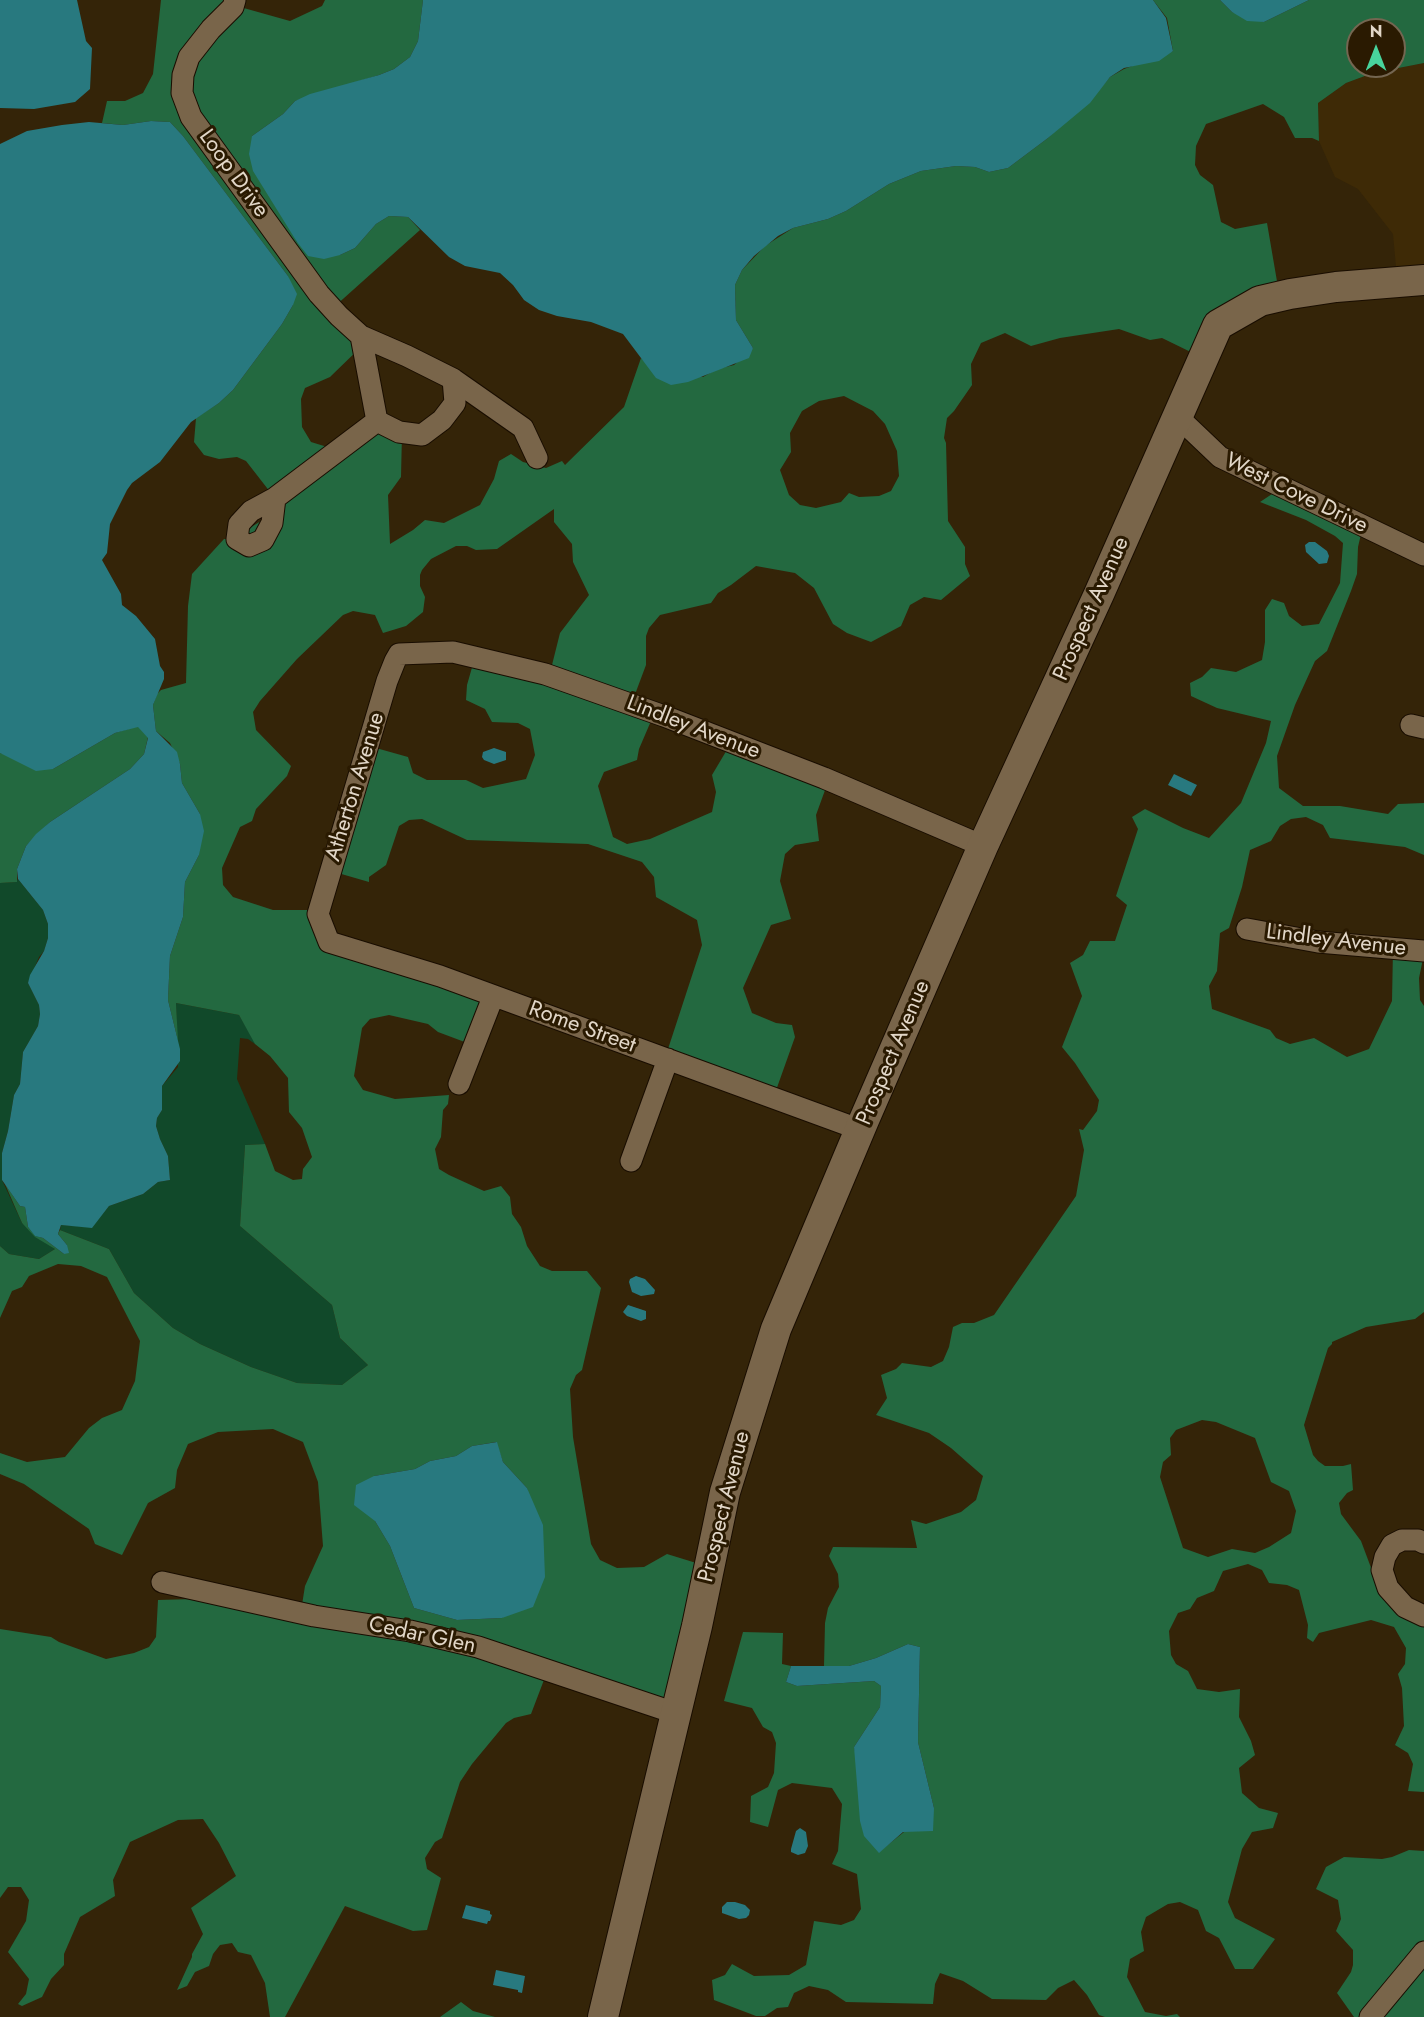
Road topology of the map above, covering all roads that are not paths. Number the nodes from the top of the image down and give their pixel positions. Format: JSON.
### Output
{"nodes":[{"id":1,"x":236,"y":0,"type":"edge"},
{"id":2,"x":1424,"y":280,"type":"edge"},
{"id":3,"x":361,"y":336,"type":"junction"},
{"id":4,"x":453,"y":380,"type":"junction"},
{"id":5,"x":1178,"y":417,"type":"junction"},
{"id":6,"x":377,"y":421,"type":"junction"},
{"id":7,"x":537,"y":458,"type":"dead end"},
{"id":8,"x":275,"y":498,"type":"dead end"},
{"id":9,"x":1424,"y":555,"type":"edge"},
{"id":10,"x":395,"y":661,"type":"joint"},
{"id":11,"x":983,"y":846,"type":"junction"},
{"id":12,"x":318,"y":914,"type":"joint"},
{"id":13,"x":1247,"y":929,"type":"dead end"},
{"id":14,"x":1424,"y":951,"type":"edge"},
{"id":15,"x":493,"y":997,"type":"junction"},
{"id":16,"x":668,"y":1059,"type":"junction"},
{"id":17,"x":459,"y":1084,"type":"dead end"},
{"id":18,"x":861,"y":1130,"type":"junction"},
{"id":19,"x":631,"y":1161,"type":"dead end"},
{"id":20,"x":1424,"y":1543,"type":"edge"},
{"id":21,"x":162,"y":1582,"type":"dead end"},
{"id":22,"x":1424,"y":1616,"type":"edge"},
{"id":23,"x":675,"y":1713,"type":"junction"},
{"id":24,"x":1424,"y":1952,"type":"edge"},
{"id":25,"x":603,"y":2017,"type":"edge"},
{"id":26,"x":1370,"y":2017,"type":"edge"}],
"edges":[{"from":1,"to":3,"type":"street","name":"Loop Drive"},
{"from":2,"to":5,"type":"street","name":"Prospect Avenue"},
{"from":3,"to":4,"type":"street","name":"Loop Drive"},
{"from":3,"to":6,"type":"street"},
{"from":4,"to":6,"type":"street"},
{"from":4,"to":7,"type":"street","name":"Loop Drive"},
{"from":5,"to":9,"type":"street","name":"West Cove Drive"},
{"from":5,"to":11,"type":"street","name":"Prospect Avenue"},
{"from":6,"to":8,"type":"street"},
{"from":10,"to":11,"type":"street","name":"Lindley Avenue"},
{"from":10,"to":12,"type":"street","name":"Atherton Avenue"},
{"from":11,"to":18,"type":"street","name":"Prospect Avenue"},
{"from":12,"to":15,"type":"street","name":"Rome Street"},
{"from":13,"to":14,"type":"street","name":"Lindley Avenue"},
{"from":15,"to":16,"type":"street","name":"Rome Street"},
{"from":15,"to":17,"type":"street"},
{"from":16,"to":18,"type":"street","name":"Rome Street"},
{"from":16,"to":19,"type":"street"},
{"from":18,"to":23,"type":"street","name":"Prospect Avenue"},
{"from":20,"to":22,"type":"street"},
{"from":21,"to":23,"type":"street","name":"Cedar Glen"},
{"from":23,"to":25,"type":"street","name":"Prospect Avenue"},
{"from":24,"to":26,"type":"street"}]}
